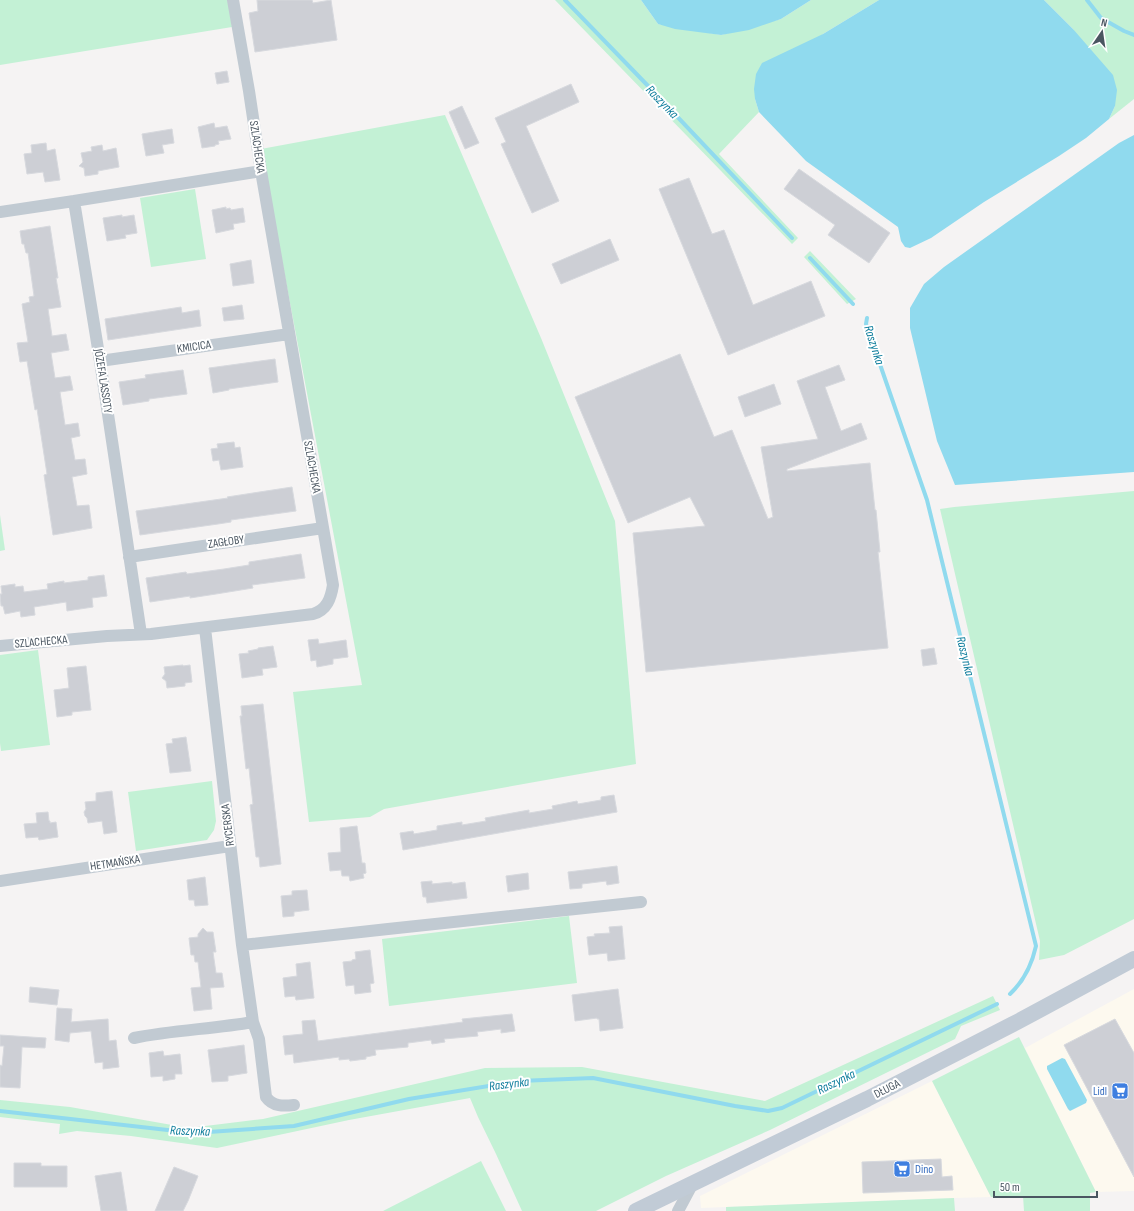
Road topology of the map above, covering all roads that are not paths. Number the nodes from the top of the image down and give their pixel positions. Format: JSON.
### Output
{"nodes":[{"id":1,"x":233,"y":0,"type":"edge"},
{"id":2,"x":261,"y":171,"type":"junction"},
{"id":3,"x":74,"y":201,"type":"junction"},
{"id":4,"x":0,"y":212,"type":"edge"},
{"id":5,"x":289,"y":334,"type":"junction"},
{"id":6,"x":100,"y":361,"type":"junction"},
{"id":7,"x":323,"y":528,"type":"junction"},
{"id":8,"x":129,"y":556,"type":"junction"},
{"id":9,"x":205,"y":628,"type":"junction"},
{"id":10,"x":141,"y":634,"type":"junction"},
{"id":11,"x":0,"y":646,"type":"edge"},
{"id":12,"x":230,"y":846,"type":"junction"},
{"id":13,"x":0,"y":881,"type":"edge"},
{"id":14,"x":641,"y":902,"type":"dead end"},
{"id":15,"x":242,"y":945,"type":"junction"},
{"id":16,"x":1134,"y":960,"type":"edge"},
{"id":17,"x":253,"y":1022,"type":"junction"},
{"id":18,"x":134,"y":1038,"type":"dead end"},
{"id":19,"x":294,"y":1105,"type":"dead end"},
{"id":20,"x":693,"y":1183,"type":"junction"},
{"id":21,"x":636,"y":1211,"type":"edge"},
{"id":22,"x":678,"y":1211,"type":"edge"}],
"edges":[{"from":1,"to":2,"type":"street","name":"SZLACHECKA"},
{"from":2,"to":3,"type":"street"},
{"from":2,"to":5,"type":"street","name":"SZLACHECKA"},
{"from":3,"to":4,"type":"street"},
{"from":3,"to":6,"type":"street","name":"JÓZEFA LASSOTY"},
{"from":5,"to":6,"type":"street","name":"KMICICA"},
{"from":5,"to":7,"type":"street","name":"SZLACHECKA"},
{"from":6,"to":8,"type":"street","name":"JÓZEFA LASSOTY"},
{"from":7,"to":8,"type":"street","name":"ZAGŁOBY"},
{"from":7,"to":9,"type":"street","name":"SZLACHECKA"},
{"from":8,"to":10,"type":"street","name":"JÓZEFA LASSOTY"},
{"from":9,"to":10,"type":"street","name":"SZLACHECKA"},
{"from":9,"to":12,"type":"street","name":"RYCERSKA"},
{"from":10,"to":11,"type":"street","name":"SZLACHECKA"},
{"from":12,"to":13,"type":"street","name":"HETMAŃSKA"},
{"from":12,"to":15,"type":"street","name":"RYCERSKA"},
{"from":14,"to":15,"type":"street"},
{"from":15,"to":17,"type":"street","name":"RYCERSKA"},
{"from":16,"to":20,"type":"street","name":"DŁUGA"},
{"from":17,"to":18,"type":"street"},
{"from":17,"to":19,"type":"street","name":"RYCERSKA"},
{"from":20,"to":21,"type":"street","name":"DŁUGA"},
{"from":20,"to":22,"type":"street"}]}
